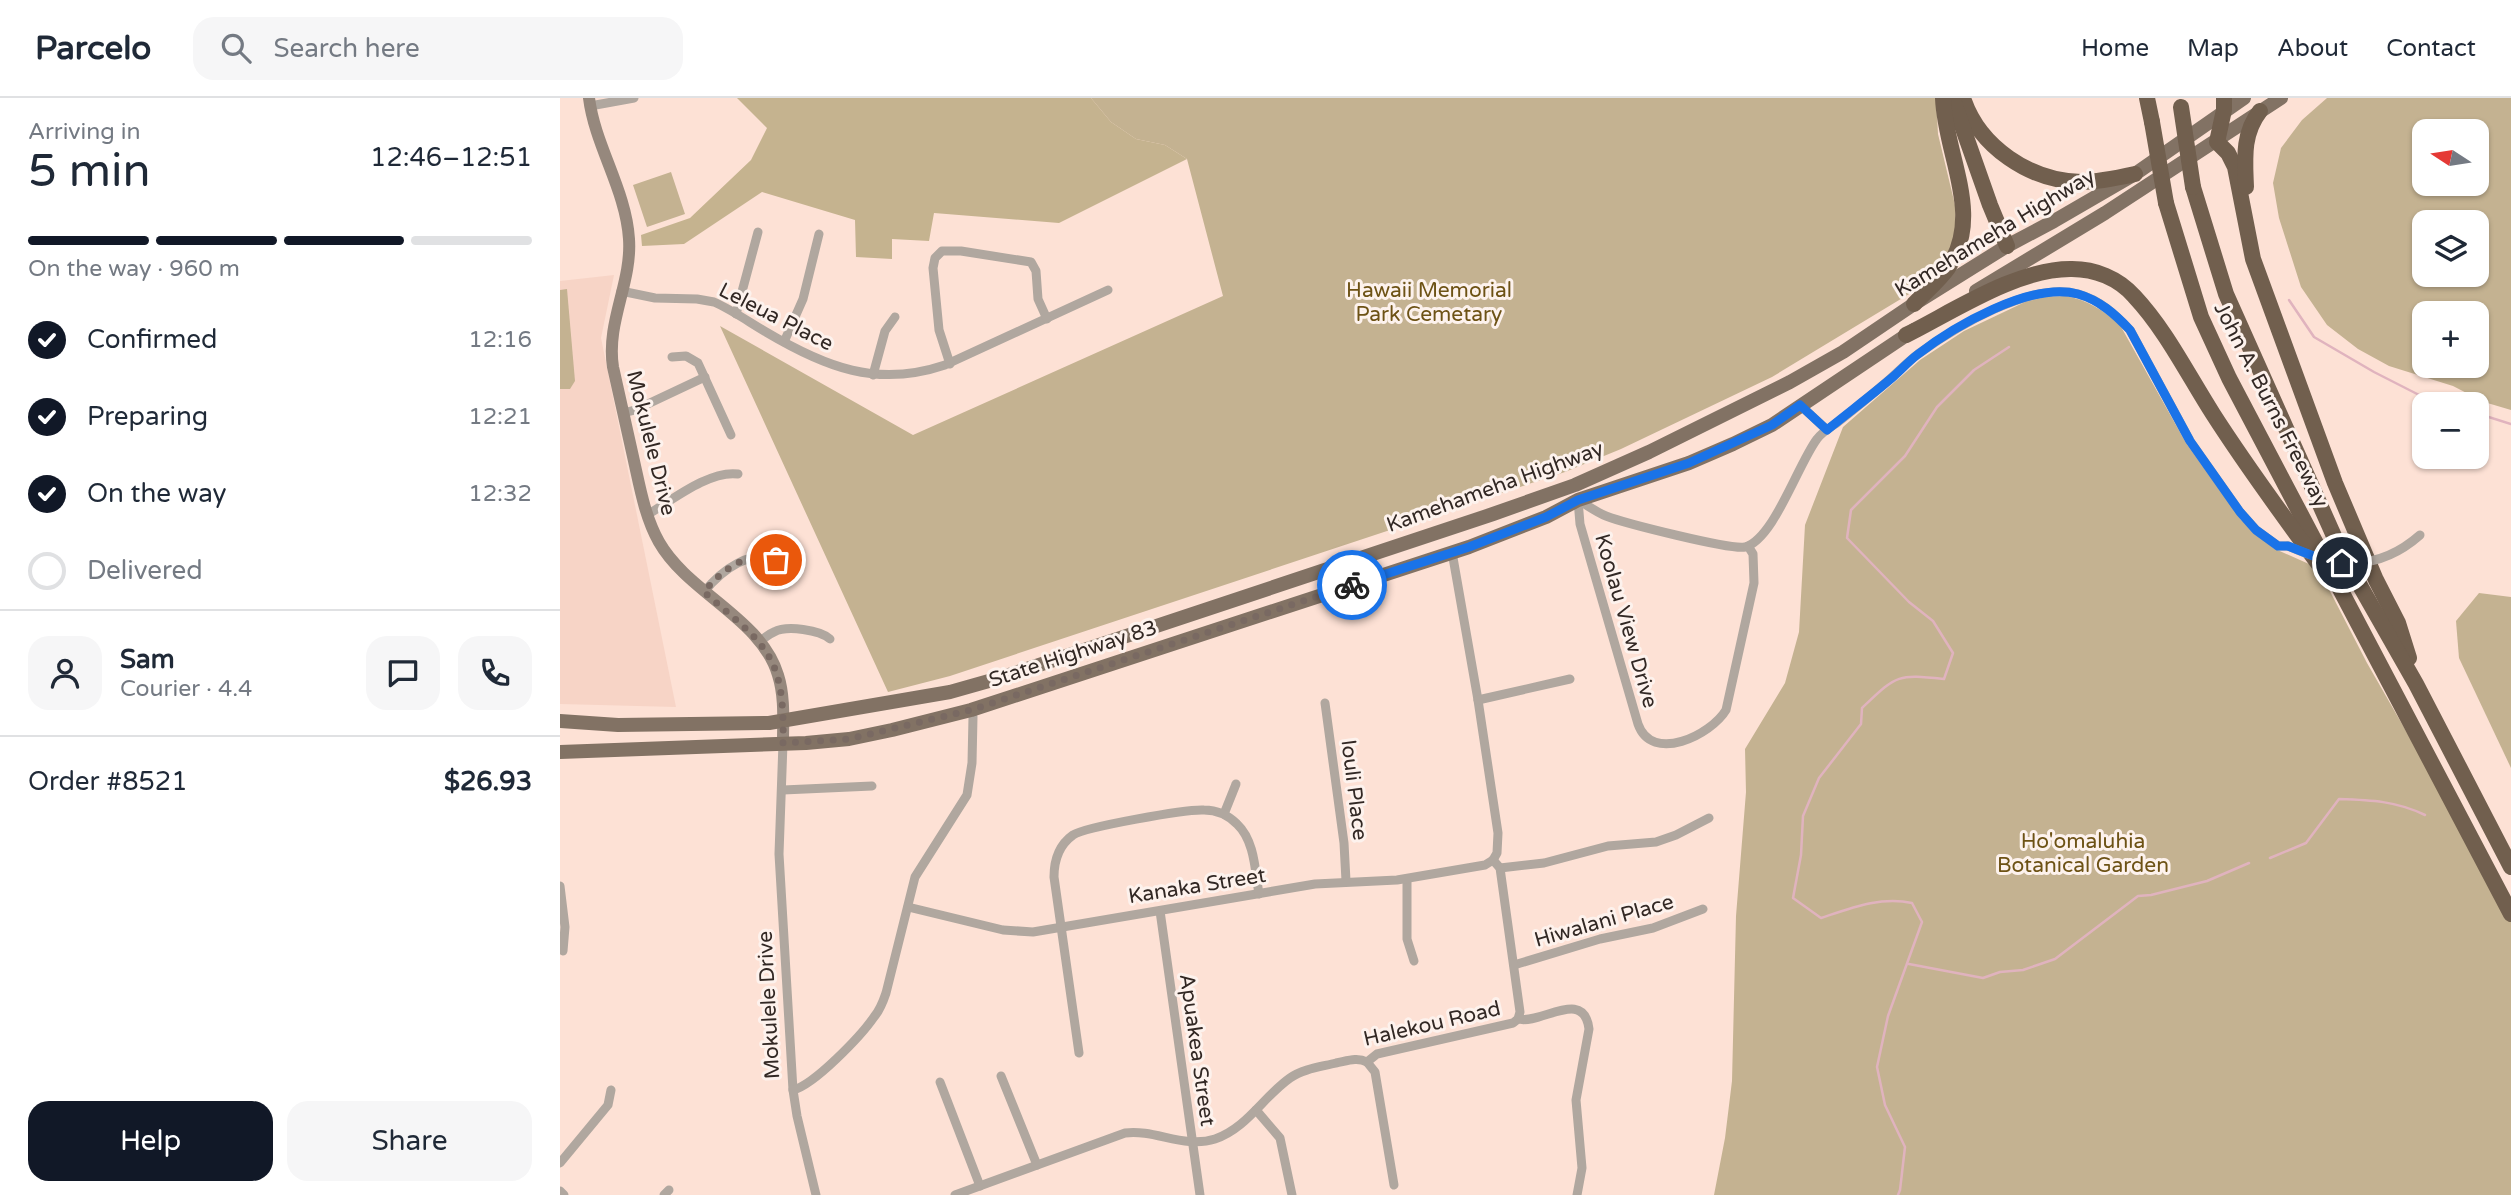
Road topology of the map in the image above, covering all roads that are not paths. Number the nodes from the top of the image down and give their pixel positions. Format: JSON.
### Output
{"nodes":[{"id":1,"x":634,"y":98,"type":"edge"},
{"id":2,"x":1942,"y":98,"type":"edge"},
{"id":3,"x":1952,"y":98,"type":"edge"},
{"id":4,"x":1963,"y":98,"type":"edge"},
{"id":5,"x":2149,"y":98,"type":"edge"},
{"id":6,"x":2244,"y":98,"type":"edge"},
{"id":7,"x":2281,"y":98,"type":"edge"},
{"id":8,"x":589,"y":102,"type":"edge"},
{"id":9,"x":2182,"y":103,"type":"edge"},
{"id":10,"x":2224,"y":104,"type":"edge"},
{"id":11,"x":2260,"y":111,"type":"junction"},
{"id":12,"x":2217,"y":142,"type":"junction"},
{"id":13,"x":2135,"y":174,"type":"junction"},
{"id":14,"x":758,"y":232,"type":"dead end"},
{"id":15,"x":819,"y":234,"type":"dead end"},
{"id":16,"x":2007,"y":246,"type":"junction"},
{"id":17,"x":2253,"y":259,"type":"junction"},
{"id":18,"x":2024,"y":261,"type":"junction"},
{"id":19,"x":1108,"y":290,"type":"dead end"},
{"id":20,"x":621,"y":292,"type":"junction"},
{"id":21,"x":1914,"y":304,"type":"junction"},
{"id":22,"x":736,"y":314,"type":"junction"},
{"id":23,"x":895,"y":317,"type":"dead end"},
{"id":24,"x":1047,"y":319,"type":"junction"},
{"id":25,"x":1906,"y":335,"type":"junction"},
{"id":26,"x":784,"y":342,"type":"junction"},
{"id":27,"x":672,"y":358,"type":"dead end"},
{"id":28,"x":950,"y":363,"type":"junction"},
{"id":29,"x":873,"y":375,"type":"junction"},
{"id":30,"x":705,"y":376,"type":"junction"},
{"id":31,"x":1790,"y":382,"type":"junction"},
{"id":32,"x":1800,"y":405,"type":"junction"},
{"id":33,"x":623,"y":413,"type":"junction"},
{"id":34,"x":1827,"y":430,"type":"junction"},
{"id":35,"x":731,"y":435,"type":"dead end"},
{"id":36,"x":738,"y":474,"type":"dead end"},
{"id":37,"x":1575,"y":485,"type":"junction"},
{"id":38,"x":1578,"y":500,"type":"junction"},
{"id":39,"x":647,"y":515,"type":"junction"},
{"id":40,"x":1446,"y":529,"type":"junction"},
{"id":41,"x":2420,"y":536,"type":"dead end"},
{"id":42,"x":1748,"y":546,"type":"junction"},
{"id":43,"x":1452,"y":552,"type":"junction"},
{"id":44,"x":779,"y":562,"type":"dead end"},
{"id":45,"x":1286,"y":583,"type":"junction"},
{"id":46,"x":704,"y":592,"type":"junction"},
{"id":47,"x":1293,"y":604,"type":"junction"},
{"id":48,"x":2348,"y":604,"type":"junction"},
{"id":49,"x":830,"y":639,"type":"dead end"},
{"id":50,"x":760,"y":642,"type":"junction"},
{"id":51,"x":1570,"y":679,"type":"dead end"},
{"id":52,"x":2416,"y":684,"type":"junction"},
{"id":53,"x":971,"y":685,"type":"junction"},
{"id":54,"x":1478,"y":700,"type":"junction"},
{"id":55,"x":1325,"y":703,"type":"dead end"},
{"id":56,"x":971,"y":710,"type":"junction"},
{"id":57,"x":560,"y":721,"type":"edge"},
{"id":58,"x":783,"y":721,"type":"junction"},
{"id":59,"x":783,"y":743,"type":"junction"},
{"id":60,"x":560,"y":752,"type":"edge"},
{"id":61,"x":1236,"y":784,"type":"dead end"},
{"id":62,"x":872,"y":786,"type":"dead end"},
{"id":63,"x":783,"y":790,"type":"junction"},
{"id":64,"x":1224,"y":814,"type":"junction"},
{"id":65,"x":1709,"y":818,"type":"dead end"},
{"id":66,"x":1497,"y":864,"type":"junction"},
{"id":67,"x":2511,"y":867,"type":"edge"},
{"id":68,"x":1406,"y":879,"type":"junction"},
{"id":69,"x":1346,"y":881,"type":"junction"},
{"id":70,"x":560,"y":886,"type":"edge"},
{"id":71,"x":1259,"y":894,"type":"junction"},
{"id":72,"x":908,"y":907,"type":"junction"},
{"id":73,"x":1703,"y":909,"type":"dead end"},
{"id":74,"x":1160,"y":911,"type":"junction"},
{"id":75,"x":2511,"y":914,"type":"edge"},
{"id":76,"x":1061,"y":928,"type":"junction"},
{"id":77,"x":563,"y":951,"type":"dead end"},
{"id":78,"x":1414,"y":961,"type":"dead end"},
{"id":79,"x":1514,"y":965,"type":"junction"},
{"id":80,"x":1518,"y":1019,"type":"junction"},
{"id":81,"x":1079,"y":1053,"type":"dead end"},
{"id":82,"x":1367,"y":1062,"type":"junction"},
{"id":83,"x":1001,"y":1076,"type":"dead end"},
{"id":84,"x":940,"y":1082,"type":"dead end"},
{"id":85,"x":611,"y":1090,"type":"dead end"},
{"id":86,"x":793,"y":1090,"type":"junction"},
{"id":87,"x":1256,"y":1110,"type":"junction"},
{"id":88,"x":1193,"y":1142,"type":"junction"},
{"id":89,"x":560,"y":1163,"type":"edge"},
{"id":90,"x":1037,"y":1165,"type":"junction"},
{"id":91,"x":1394,"y":1185,"type":"dead end"},
{"id":92,"x":980,"y":1186,"type":"junction"},
{"id":93,"x":560,"y":1191,"type":"edge"},
{"id":94,"x":564,"y":1195,"type":"edge"},
{"id":95,"x":816,"y":1195,"type":"edge"},
{"id":96,"x":955,"y":1195,"type":"edge"},
{"id":97,"x":1200,"y":1195,"type":"edge"},
{"id":98,"x":1292,"y":1195,"type":"edge"},
{"id":99,"x":1577,"y":1195,"type":"edge"}],
"edges":[{"from":1,"to":8,"type":"street"},
{"from":2,"to":21,"type":"highway"},
{"from":3,"to":16,"type":"highway"},
{"from":4,"to":13,"type":"highway"},
{"from":5,"to":48,"type":"highway","name":"John A. Burns Freeway","bridge":true},
{"from":6,"to":10,"type":"main road","name":"Kamehameha Highway"},
{"from":7,"to":11,"type":"main road","name":"Kamehameha Highway"},
{"from":8,"to":20,"type":"street","name":"Mokulele Drive"},
{"from":9,"to":52,"type":"highway","name":"John A. Burns Freeway","bridge":true},
{"from":10,"to":12,"type":"highway"},
{"from":10,"to":13,"type":"main road","name":"Kamehameha Highway"},
{"from":11,"to":12,"type":"main road","name":"Kamehameha Highway"},
{"from":11,"to":17,"type":"highway"},
{"from":12,"to":17,"type":"highway"},
{"from":12,"to":18,"type":"main road","name":"Kamehameha Highway"},
{"from":13,"to":16,"type":"main road","name":"Kamehameha Highway"},
{"from":14,"to":22,"type":"street"},
{"from":15,"to":26,"type":"street"},
{"from":16,"to":18,"type":"main road"},
{"from":16,"to":21,"type":"main road","name":"Kamehameha Highway"},
{"from":17,"to":52,"type":"highway"},
{"from":18,"to":25,"type":"main road","name":"Kamehameha Highway"},
{"from":19,"to":24,"type":"street","name":"Leleua Place"},
{"from":20,"to":22,"type":"street","name":"Leleua Place"},
{"from":20,"to":33,"type":"street","name":"Mokulele Drive"},
{"from":21,"to":31,"type":"main road","name":"Kamehameha Highway"},
{"from":22,"to":26,"type":"street","name":"Leleua Place"},
{"from":23,"to":29,"type":"street"},
{"from":24,"to":28,"type":"street","name":"Leleua Place"},
{"from":24,"to":28,"type":"street"},
{"from":25,"to":32,"type":"main road","name":"Kamehameha Highway"},
{"from":25,"to":48,"type":"highway"},
{"from":26,"to":29,"type":"street","name":"Leleua Place"},
{"from":27,"to":30,"type":"street"},
{"from":28,"to":29,"type":"street","name":"Leleua Place"},
{"from":30,"to":33,"type":"street"},
{"from":30,"to":35,"type":"street"},
{"from":31,"to":32,"type":"main road"},
{"from":31,"to":37,"type":"main road","name":"Kamehameha Highway"},
{"from":32,"to":34,"type":"street"},
{"from":32,"to":38,"type":"main road","name":"Kamehameha Highway"},
{"from":33,"to":39,"type":"street","name":"Mokulele Drive"},
{"from":34,"to":41,"type":"street","bridge":true},
{"from":34,"to":42,"type":"street"},
{"from":36,"to":39,"type":"street"},
{"from":37,"to":38,"type":"main road"},
{"from":37,"to":40,"type":"main road","name":"Kamehameha Highway"},
{"from":38,"to":42,"type":"street"},
{"from":38,"to":42,"type":"street","name":"Koolau View Drive"},
{"from":38,"to":43,"type":"main road","name":"State Highway 83"},
{"from":39,"to":46,"type":"street","name":"Mokulele Drive"},
{"from":40,"to":43,"type":"main road"},
{"from":40,"to":45,"type":"main road","name":"Kamehameha Highway"},
{"from":43,"to":47,"type":"main road","name":"State Highway 83"},
{"from":43,"to":54,"type":"street","name":"Halekou Road"},
{"from":44,"to":46,"type":"street"},
{"from":45,"to":47,"type":"main road"},
{"from":45,"to":53,"type":"main road","name":"Kamehameha Highway"},
{"from":46,"to":50,"type":"street","name":"Mokulele Drive"},
{"from":47,"to":56,"type":"main road","name":"State Highway 83"},
{"from":48,"to":75,"type":"highway","name":"John A. Burns Freeway"},
{"from":49,"to":50,"type":"street"},
{"from":50,"to":58,"type":"street","name":"Mokulele Drive"},
{"from":51,"to":54,"type":"street"},
{"from":52,"to":67,"type":"highway","name":"John A. Burns Freeway"},
{"from":53,"to":56,"type":"main road"},
{"from":53,"to":58,"type":"main road","name":"Kamehameha Highway"},
{"from":54,"to":66,"type":"street","name":"Halekou Road"},
{"from":55,"to":69,"type":"street","name":"Iouli Place"},
{"from":56,"to":59,"type":"main road","name":"State Highway 83"},
{"from":56,"to":72,"type":"street"},
{"from":57,"to":58,"type":"main road","name":"Kamehameha Highway"},
{"from":58,"to":59,"type":"street","name":"Mokulele Drive"},
{"from":59,"to":60,"type":"main road","name":"State Highway 83"},
{"from":59,"to":63,"type":"street","name":"Mokulele Drive"},
{"from":61,"to":64,"type":"street"},
{"from":62,"to":63,"type":"street"},
{"from":63,"to":86,"type":"street","name":"Mokulele Drive"},
{"from":64,"to":71,"type":"street"},
{"from":64,"to":76,"type":"street"},
{"from":65,"to":66,"type":"street","name":"Kanaka Street"},
{"from":66,"to":68,"type":"street","name":"Kanaka Street"},
{"from":66,"to":79,"type":"street","name":"Halekou Road"},
{"from":68,"to":69,"type":"street","name":"Kanaka Street"},
{"from":68,"to":78,"type":"street"},
{"from":69,"to":71,"type":"street","name":"Kanaka Street"},
{"from":70,"to":77,"type":"street"},
{"from":71,"to":74,"type":"street","name":"Kanaka Street"},
{"from":72,"to":76,"type":"street","name":"Kanaka Street"},
{"from":72,"to":86,"type":"street"},
{"from":73,"to":79,"type":"street","name":"Hiwalani Place"},
{"from":74,"to":76,"type":"street","name":"Kanaka Street"},
{"from":74,"to":88,"type":"street","name":"Apuakea Street"},
{"from":76,"to":81,"type":"street"},
{"from":79,"to":80,"type":"street","name":"Halekou Road"},
{"from":80,"to":82,"type":"street","name":"Halekou Road"},
{"from":80,"to":99,"type":"street"},
{"from":82,"to":87,"type":"street","name":"Halekou Road"},
{"from":82,"to":91,"type":"street"},
{"from":83,"to":90,"type":"street"},
{"from":84,"to":92,"type":"street"},
{"from":85,"to":89,"type":"street"},
{"from":86,"to":95,"type":"street","name":"Mokulele Drive"},
{"from":87,"to":88,"type":"street","name":"Halekou Road"},
{"from":87,"to":98,"type":"street"},
{"from":88,"to":90,"type":"street","name":"Halekou Road"},
{"from":88,"to":97,"type":"street","name":"Apuakea Street"},
{"from":90,"to":92,"type":"street","name":"Halekou Road"},
{"from":92,"to":96,"type":"street","name":"Halekou Road"},
{"from":93,"to":94,"type":"street"}]}
